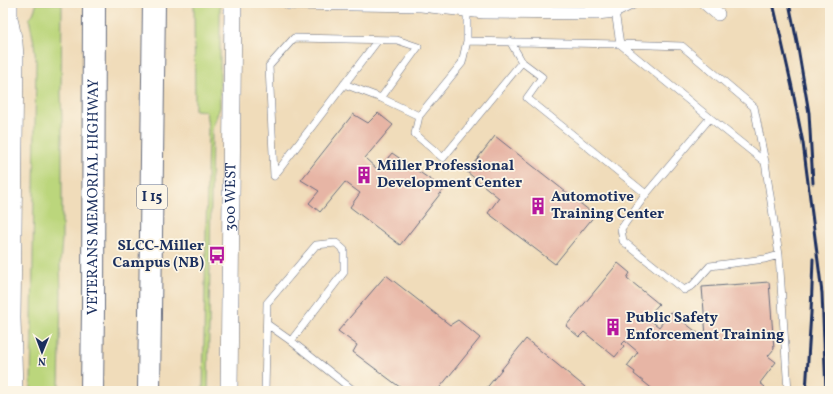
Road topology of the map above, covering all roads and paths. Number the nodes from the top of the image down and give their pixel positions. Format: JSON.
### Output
{"nodes":[{"id":1,"x":94,"y":3,"type":"edge"},
{"id":2,"x":154,"y":3,"type":"edge"},
{"id":3,"x":233,"y":3,"type":"edge"},
{"id":4,"x":289,"y":3,"type":"edge"},
{"id":5,"x":631,"y":3,"type":"edge"},
{"id":6,"x":705,"y":3,"type":"edge"},
{"id":7,"x":467,"y":7,"type":"edge"},
{"id":8,"x":615,"y":11,"type":"junction"},
{"id":9,"x":6,"y":13,"type":"edge"},
{"id":10,"x":718,"y":14,"type":"dead end"},
{"id":11,"x":378,"y":40,"type":"junction"},
{"id":12,"x":467,"y":41,"type":"junction"},
{"id":13,"x":510,"y":41,"type":"junction"},
{"id":14,"x":620,"y":44,"type":"junction"},
{"id":15,"x":522,"y":62,"type":"junction"},
{"id":16,"x":344,"y":84,"type":"junction"},
{"id":17,"x":381,"y":98,"type":"junction"},
{"id":18,"x":419,"y":116,"type":"junction"},
{"id":19,"x":710,"y":118,"type":"junction"},
{"id":20,"x":765,"y":162,"type":"junction"},
{"id":21,"x":646,"y":194,"type":"junction"},
{"id":22,"x":779,"y":255,"type":"junction"},
{"id":23,"x":7,"y":318,"type":"edge"},
{"id":24,"x":267,"y":324,"type":"junction"},
{"id":25,"x":291,"y":341,"type":"junction"},
{"id":26,"x":14,"y":391,"type":"edge"},
{"id":27,"x":92,"y":391,"type":"edge"},
{"id":28,"x":149,"y":391,"type":"edge"},
{"id":29,"x":229,"y":391,"type":"edge"},
{"id":30,"x":265,"y":391,"type":"edge"},
{"id":31,"x":354,"y":391,"type":"edge"},
{"id":32,"x":788,"y":391,"type":"edge"}],
"edges":[{"from":1,"to":27,"type":"highway","name":"VETERANS MEMORIAL HIGHWAY"},
{"from":2,"to":28,"type":"highway","number":"I 15"},
{"from":3,"to":29,"type":"street","name":"300 WEST"},
{"from":4,"to":7,"type":"street"},
{"from":5,"to":8,"type":"street"},
{"from":6,"to":10,"type":"street"},
{"from":7,"to":8,"type":"street"},
{"from":7,"to":12,"type":"lane"},
{"from":8,"to":14,"type":"lane"},
{"from":9,"to":23,"type":"street"},
{"from":11,"to":16,"type":"lane"},
{"from":11,"to":16,"type":"lane"},
{"from":11,"to":17,"type":"lane"},
{"from":12,"to":13,"type":"lane"},
{"from":12,"to":18,"type":"lane"},
{"from":13,"to":14,"type":"lane"},
{"from":13,"to":15,"type":"lane"},
{"from":14,"to":19,"type":"lane"},
{"from":14,"to":20,"type":"lane"},
{"from":15,"to":18,"type":"lane"},
{"from":15,"to":21,"type":"lane"},
{"from":16,"to":17,"type":"lane"},
{"from":17,"to":18,"type":"lane"},
{"from":19,"to":20,"type":"lane"},
{"from":19,"to":21,"type":"lane"},
{"from":20,"to":22,"type":"lane"},
{"from":21,"to":22,"type":"lane"},
{"from":22,"to":32,"type":"lane"},
{"from":23,"to":26,"type":"street"},
{"from":24,"to":25,"type":"lane"},
{"from":24,"to":25,"type":"lane"},
{"from":24,"to":30,"type":"lane"},
{"from":25,"to":31,"type":"lane"}]}
